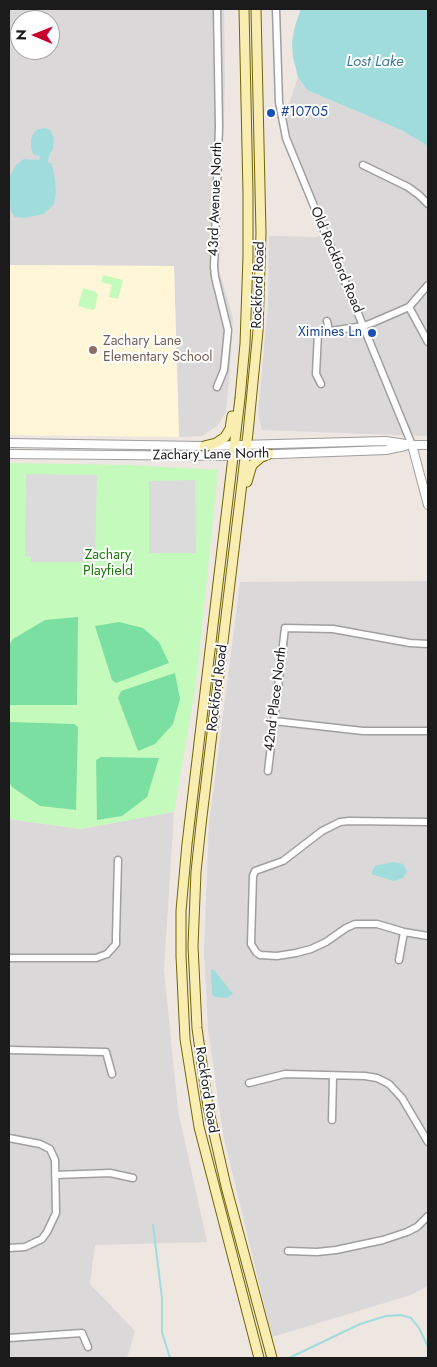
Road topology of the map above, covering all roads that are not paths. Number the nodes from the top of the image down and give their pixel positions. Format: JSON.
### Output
{"nodes":[{"id":1,"x":217,"y":9,"type":"edge"},
{"id":2,"x":244,"y":9,"type":"edge"},
{"id":3,"x":256,"y":9,"type":"edge"},
{"id":4,"x":276,"y":9,"type":"edge"},
{"id":5,"x":363,"y":165,"type":"dead end"},
{"id":6,"x":428,"y":204,"type":"edge"},
{"id":7,"x":428,"y":285,"type":"edge"},
{"id":8,"x":409,"y":307,"type":"junction"},
{"id":9,"x":327,"y":321,"type":"dead end"},
{"id":10,"x":363,"y":326,"type":"junction"},
{"id":11,"x":329,"y":331,"type":"junction"},
{"id":12,"x":428,"y":342,"type":"edge"},
{"id":13,"x":242,"y":377,"type":"junction"},
{"id":14,"x":320,"y":384,"type":"dead end"},
{"id":15,"x":217,"y":387,"type":"dead end"},
{"id":16,"x":9,"y":442,"type":"edge"},
{"id":17,"x":345,"y":442,"type":"junction"},
{"id":18,"x":247,"y":444,"type":"junction"},
{"id":19,"x":234,"y":445,"type":"junction"},
{"id":20,"x":412,"y":445,"type":"junction"},
{"id":21,"x":428,"y":445,"type":"edge"},
{"id":22,"x":204,"y":446,"type":"junction"},
{"id":23,"x":345,"y":452,"type":"junction"},
{"id":24,"x":9,"y":454,"type":"edge"},
{"id":25,"x":269,"y":454,"type":"junction"},
{"id":26,"x":233,"y":455,"type":"junction"},
{"id":27,"x":245,"y":455,"type":"junction"},
{"id":28,"x":428,"y":505,"type":"edge"},
{"id":29,"x":233,"y":554,"type":"junction"},
{"id":30,"x":428,"y":644,"type":"edge"},
{"id":31,"x":274,"y":721,"type":"junction"},
{"id":32,"x":428,"y":731,"type":"edge"},
{"id":33,"x":268,"y":770,"type":"dead end"},
{"id":34,"x":428,"y":822,"type":"edge"},
{"id":35,"x":118,"y":860,"type":"dead end"},
{"id":36,"x":404,"y":932,"type":"junction"},
{"id":37,"x":428,"y":936,"type":"edge"},
{"id":38,"x":9,"y":958,"type":"edge"},
{"id":39,"x":398,"y":960,"type":"dead end"},
{"id":40,"x":9,"y":1050,"type":"edge"},
{"id":41,"x":112,"y":1074,"type":"dead end"},
{"id":42,"x":332,"y":1076,"type":"junction"},
{"id":43,"x":249,"y":1083,"type":"dead end"},
{"id":44,"x":332,"y":1120,"type":"dead end"},
{"id":45,"x":9,"y":1138,"type":"edge"},
{"id":46,"x":428,"y":1142,"type":"edge"},
{"id":47,"x":55,"y":1175,"type":"junction"},
{"id":48,"x":133,"y":1178,"type":"dead end"},
{"id":49,"x":428,"y":1216,"type":"edge"},
{"id":50,"x":9,"y":1248,"type":"edge"},
{"id":51,"x":288,"y":1251,"type":"dead end"},
{"id":52,"x":9,"y":1338,"type":"edge"},
{"id":53,"x":88,"y":1347,"type":"dead end"},
{"id":54,"x":259,"y":1358,"type":"edge"},
{"id":55,"x":272,"y":1358,"type":"edge"}],
"edges":[{"from":1,"to":15,"type":"street","name":"43rd Avenue North"},
{"from":2,"to":13,"type":"main road","name":"Rockford Road"},
{"from":3,"to":18,"type":"main road","name":"Rockford Road"},
{"from":4,"to":10,"type":"street","name":"Old Rockford Road"},
{"from":5,"to":6,"type":"street"},
{"from":7,"to":8,"type":"street"},
{"from":8,"to":10,"type":"street"},
{"from":8,"to":12,"type":"street"},
{"from":9,"to":11,"type":"street"},
{"from":10,"to":11,"type":"street"},
{"from":10,"to":20,"type":"street","name":"Old Rockford Road"},
{"from":11,"to":14,"type":"street"},
{"from":13,"to":19,"type":"main road","name":"Rockford Road"},
{"from":13,"to":22,"type":"main road"},
{"from":16,"to":22,"type":"street","name":"Zachary Lane North"},
{"from":17,"to":18,"type":"street","name":"Zachary Lane North"},
{"from":17,"to":20,"type":"street","name":"Zachary Lane North"},
{"from":17,"to":23,"type":"street"},
{"from":18,"to":19,"type":"street","name":"Zachary Lane North"},
{"from":18,"to":27,"type":"main road","name":"Rockford Road"},
{"from":19,"to":22,"type":"street","name":"Zachary Lane North"},
{"from":19,"to":26,"type":"main road","name":"Rockford Road"},
{"from":20,"to":21,"type":"street","name":"Zachary Lane North"},
{"from":20,"to":23,"type":"street","name":"Zachary Lane North"},
{"from":20,"to":28,"type":"street","name":"Old Rockford Road"},
{"from":23,"to":25,"type":"street","name":"Zachary Lane North"},
{"from":24,"to":26,"type":"street","name":"Zachary Lane North"},
{"from":25,"to":27,"type":"street","name":"Zachary Lane North"},
{"from":25,"to":29,"type":"main road"},
{"from":26,"to":27,"type":"street","name":"Zachary Lane North"},
{"from":26,"to":54,"type":"main road","name":"Rockford Road"},
{"from":27,"to":29,"type":"main road","name":"Rockford Road"},
{"from":29,"to":55,"type":"main road","name":"Rockford Road"},
{"from":30,"to":31,"type":"street","name":"42nd Place North"},
{"from":31,"to":32,"type":"street"},
{"from":31,"to":33,"type":"street","name":"42nd Place North"},
{"from":34,"to":36,"type":"street"},
{"from":35,"to":38,"type":"street"},
{"from":36,"to":37,"type":"street"},
{"from":36,"to":39,"type":"street"},
{"from":40,"to":41,"type":"street"},
{"from":42,"to":43,"type":"street"},
{"from":42,"to":44,"type":"street"},
{"from":42,"to":46,"type":"street"},
{"from":45,"to":47,"type":"street"},
{"from":47,"to":48,"type":"street"},
{"from":47,"to":50,"type":"street"},
{"from":49,"to":51,"type":"street"},
{"from":52,"to":53,"type":"street"}]}
